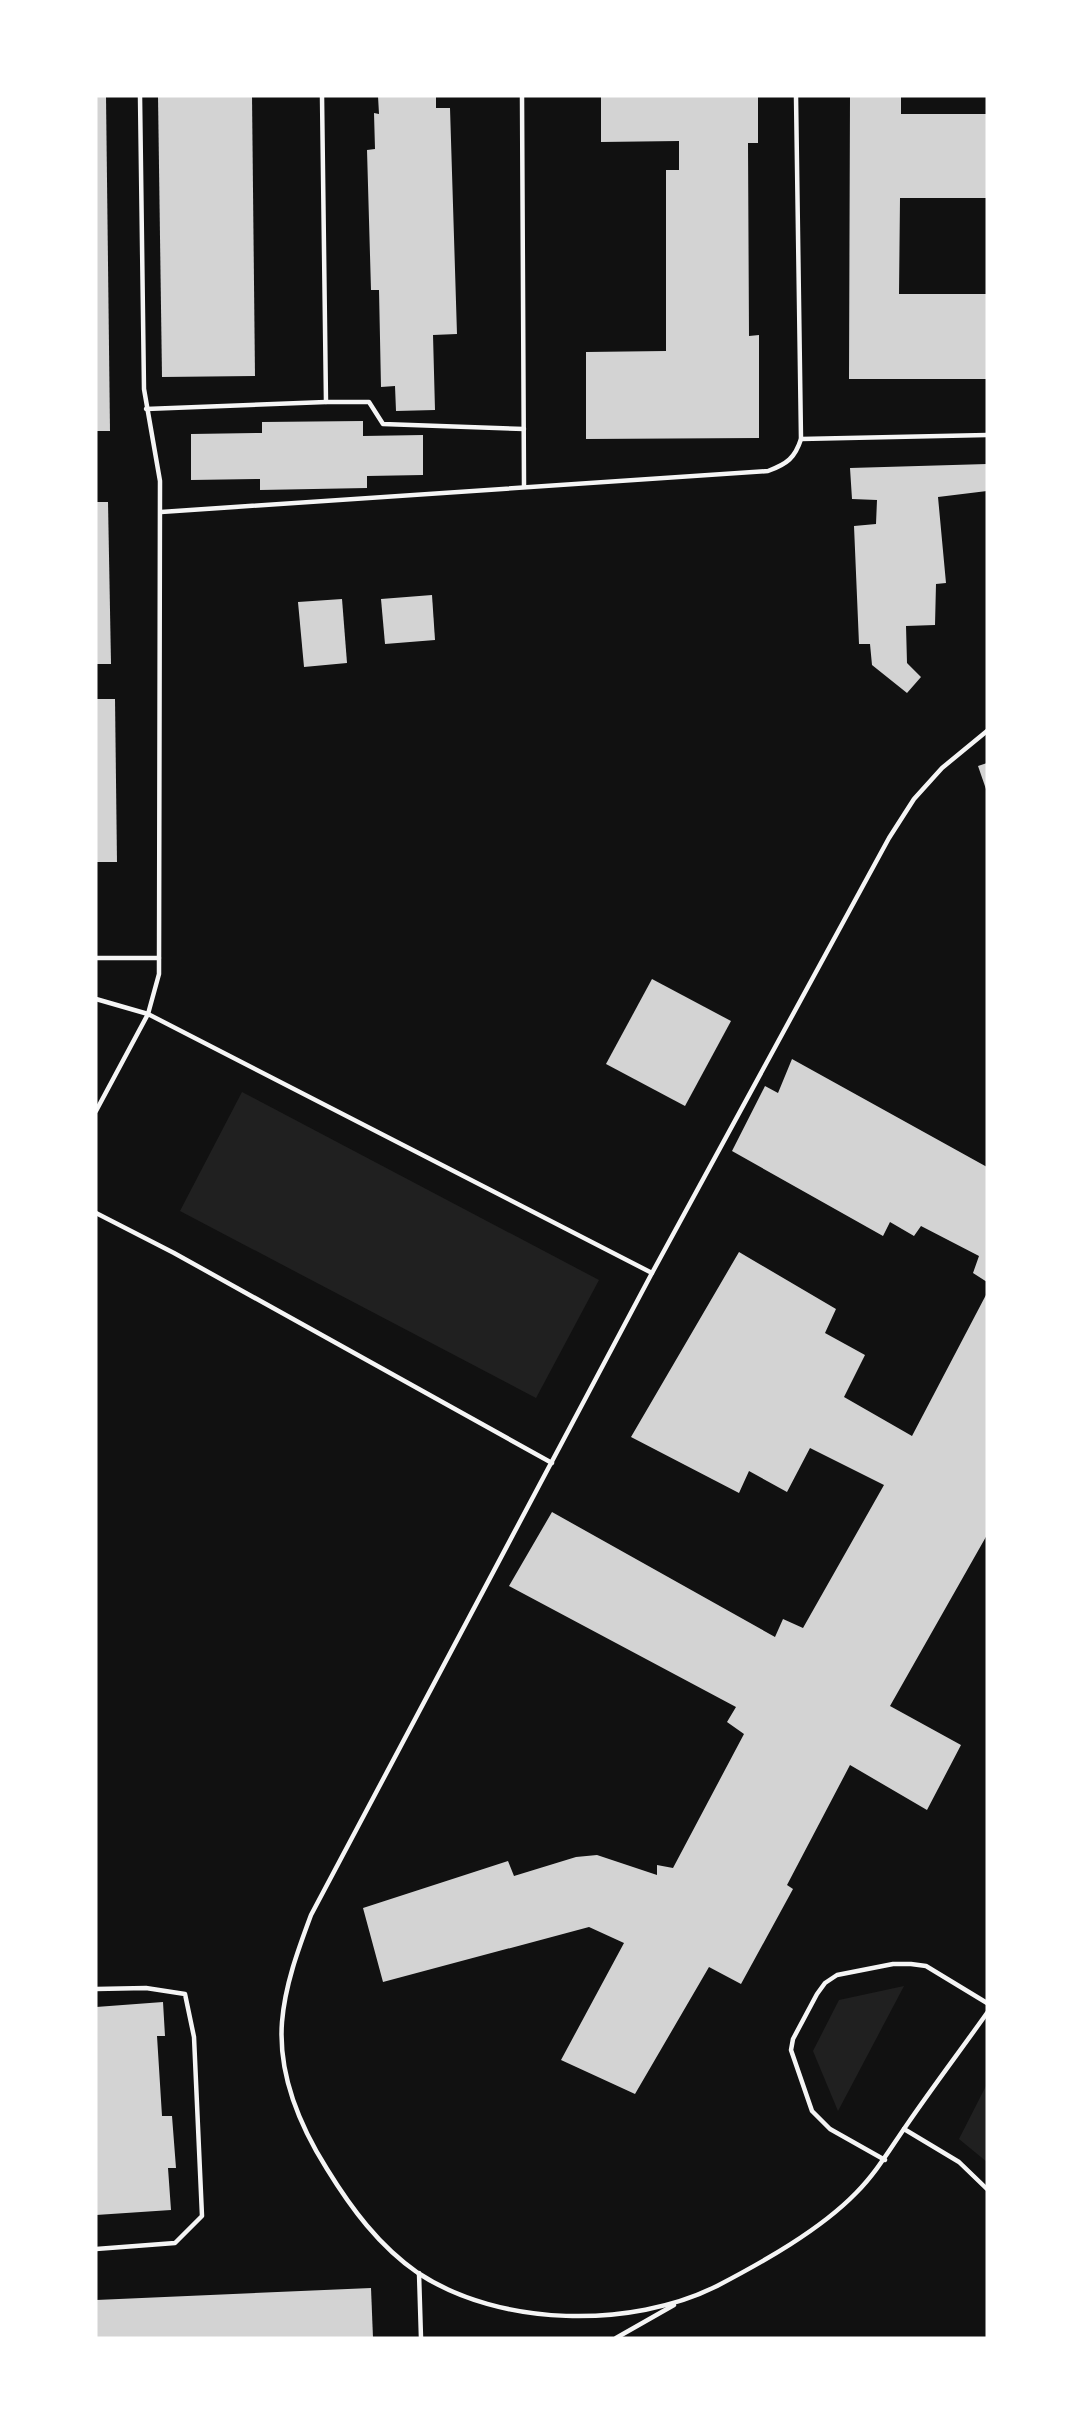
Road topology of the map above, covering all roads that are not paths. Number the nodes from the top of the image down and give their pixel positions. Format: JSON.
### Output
{"nodes":[{"id":1,"x":140,"y":96,"type":"edge"},
{"id":2,"x":322,"y":96,"type":"edge"},
{"id":3,"x":522,"y":96,"type":"edge"},
{"id":4,"x":796,"y":96,"type":"edge"},
{"id":5,"x":326,"y":402,"type":"junction"},
{"id":6,"x":146,"y":409,"type":"junction"},
{"id":7,"x":524,"y":429,"type":"junction"},
{"id":8,"x":987,"y":435,"type":"edge"},
{"id":9,"x":801,"y":439,"type":"junction"},
{"id":10,"x":524,"y":486,"type":"junction"},
{"id":11,"x":161,"y":512,"type":"junction"},
{"id":12,"x":987,"y":731,"type":"edge"},
{"id":13,"x":96,"y":957,"type":"edge"},
{"id":14,"x":159,"y":958,"type":"junction"},
{"id":15,"x":96,"y":999,"type":"edge"},
{"id":16,"x":148,"y":1014,"type":"junction"},
{"id":17,"x":96,"y":1111,"type":"edge"},
{"id":18,"x":96,"y":1213,"type":"edge"},
{"id":19,"x":651,"y":1273,"type":"junction"},
{"id":20,"x":552,"y":1463,"type":"junction"},
{"id":21,"x":96,"y":1989,"type":"edge"},
{"id":22,"x":987,"y":2003,"type":"edge"},
{"id":23,"x":987,"y":2013,"type":"edge"},
{"id":24,"x":904,"y":2129,"type":"junction"},
{"id":25,"x":885,"y":2160,"type":"junction"},
{"id":26,"x":987,"y":2189,"type":"edge"},
{"id":27,"x":96,"y":2249,"type":"edge"},
{"id":28,"x":419,"y":2273,"type":"junction"},
{"id":29,"x":681,"y":2301,"type":"junction"},
{"id":30,"x":421,"y":2338,"type":"edge"},
{"id":31,"x":616,"y":2338,"type":"edge"}],
"edges":[{"from":1,"to":6,"type":"lane"},
{"from":2,"to":5,"type":"lane"},
{"from":3,"to":7,"type":"lane"},
{"from":4,"to":9,"type":"lane"},
{"from":5,"to":6,"type":"lane"},
{"from":5,"to":7,"type":"lane"},
{"from":6,"to":11,"type":"lane"},
{"from":7,"to":10,"type":"lane"},
{"from":8,"to":9,"type":"lane"},
{"from":9,"to":10,"type":"lane"},
{"from":10,"to":11,"type":"lane"},
{"from":11,"to":14,"type":"lane"},
{"from":12,"to":19,"type":"lane"},
{"from":13,"to":14,"type":"lane"},
{"from":14,"to":16,"type":"lane"},
{"from":15,"to":16,"type":"lane"},
{"from":16,"to":17,"type":"lane"},
{"from":16,"to":19,"type":"lane"},
{"from":18,"to":20,"type":"lane"},
{"from":19,"to":20,"type":"lane"},
{"from":20,"to":28,"type":"lane"},
{"from":21,"to":27,"type":"lane"},
{"from":22,"to":25,"type":"lane"},
{"from":23,"to":24,"type":"lane"},
{"from":24,"to":25,"type":"lane"},
{"from":24,"to":26,"type":"lane"},
{"from":25,"to":29,"type":"lane"},
{"from":28,"to":29,"type":"lane"},
{"from":28,"to":30,"type":"lane"},
{"from":29,"to":31,"type":"lane"}]}
